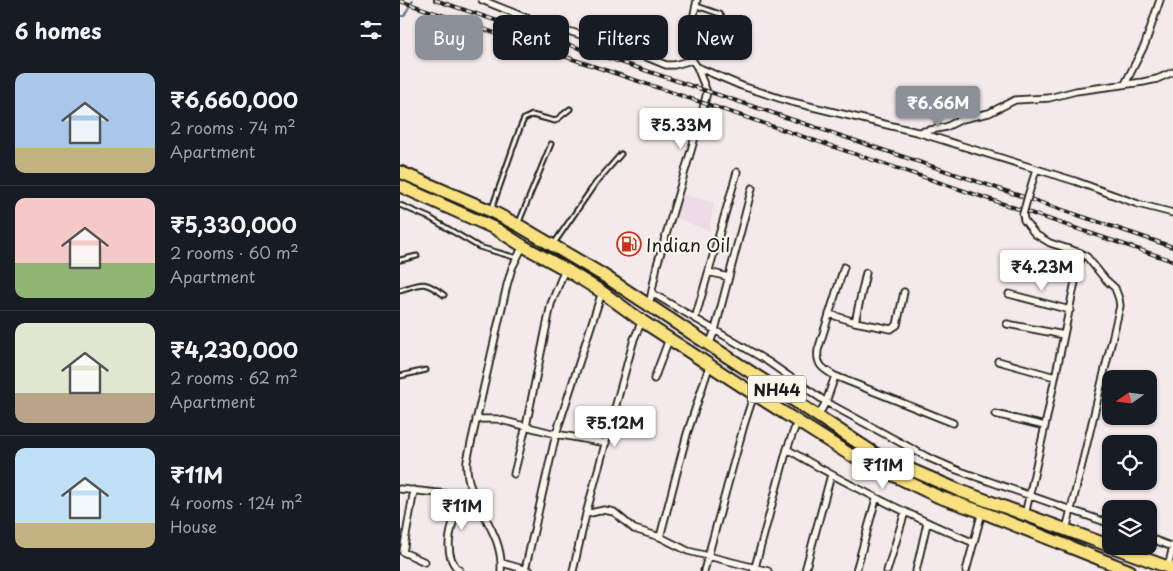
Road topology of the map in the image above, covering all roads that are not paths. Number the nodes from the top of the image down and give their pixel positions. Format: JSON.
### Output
{"nodes":[{"id":1,"x":482,"y":0,"type":"edge"},
{"id":2,"x":1160,"y":0,"type":"edge"},
{"id":3,"x":696,"y":3,"type":"edge"},
{"id":4,"x":721,"y":15,"type":"edge"},
{"id":5,"x":692,"y":60,"type":"joint"},
{"id":6,"x":697,"y":67,"type":"junction"},
{"id":7,"x":1173,"y":72,"type":"edge"},
{"id":8,"x":1125,"y":84,"type":"junction"},
{"id":9,"x":570,"y":109,"type":"dead end"},
{"id":10,"x":917,"y":132,"type":"junction"},
{"id":11,"x":551,"y":144,"type":"dead end"},
{"id":12,"x":621,"y":154,"type":"dead end"},
{"id":13,"x":1036,"y":170,"type":"junction"},
{"id":14,"x":400,"y":172,"type":"edge"},
{"id":15,"x":737,"y":172,"type":"dead end"},
{"id":16,"x":400,"y":186,"type":"edge"},
{"id":17,"x":752,"y":188,"type":"dead end"},
{"id":18,"x":400,"y":205,"type":"edge"},
{"id":19,"x":491,"y":211,"type":"junction"},
{"id":20,"x":1173,"y":213,"type":"edge"},
{"id":21,"x":518,"y":225,"type":"junction"},
{"id":22,"x":553,"y":245,"type":"junction"},
{"id":23,"x":523,"y":246,"type":"junction"},
{"id":24,"x":1081,"y":253,"type":"junction"},
{"id":25,"x":417,"y":256,"type":"dead end"},
{"id":26,"x":517,"y":258,"type":"junction"},
{"id":27,"x":400,"y":260,"type":"edge"},
{"id":28,"x":1033,"y":261,"type":"dead end"},
{"id":29,"x":844,"y":267,"type":"dead end"},
{"id":30,"x":565,"y":269,"type":"junction"},
{"id":31,"x":709,"y":272,"type":"junction"},
{"id":32,"x":1077,"y":272,"type":"junction"},
{"id":33,"x":866,"y":273,"type":"dead end"},
{"id":34,"x":728,"y":278,"type":"junction"},
{"id":35,"x":400,"y":290,"type":"edge"},
{"id":36,"x":602,"y":292,"type":"junction"},
{"id":37,"x":904,"y":292,"type":"dead end"},
{"id":38,"x":652,"y":293,"type":"junction"},
{"id":39,"x":1009,"y":294,"type":"dead end"},
{"id":40,"x":444,"y":295,"type":"dead end"},
{"id":41,"x":649,"y":306,"type":"junction"},
{"id":42,"x":1070,"y":310,"type":"junction"},
{"id":43,"x":829,"y":314,"type":"junction"},
{"id":44,"x":695,"y":319,"type":"junction"},
{"id":45,"x":642,"y":320,"type":"junction"},
{"id":46,"x":855,"y":322,"type":"junction"},
{"id":47,"x":1007,"y":324,"type":"dead end"},
{"id":48,"x":715,"y":330,"type":"junction"},
{"id":49,"x":1064,"y":336,"type":"junction"},
{"id":50,"x":670,"y":338,"type":"junction"},
{"id":51,"x":709,"y":345,"type":"junction"},
{"id":52,"x":998,"y":361,"type":"dead end"},
{"id":53,"x":710,"y":364,"type":"junction"},
{"id":54,"x":426,"y":370,"type":"dead end"},
{"id":55,"x":400,"y":376,"type":"edge"},
{"id":56,"x":835,"y":376,"type":"junction"},
{"id":57,"x":1055,"y":377,"type":"junction"},
{"id":58,"x":654,"y":378,"type":"dead end"},
{"id":59,"x":754,"y":394,"type":"junction"},
{"id":60,"x":826,"y":402,"type":"junction"},
{"id":61,"x":995,"y":414,"type":"dead end"},
{"id":62,"x":818,"y":416,"type":"junction"},
{"id":63,"x":476,"y":419,"type":"junction"},
{"id":64,"x":797,"y":422,"type":"junction"},
{"id":65,"x":953,"y":423,"type":"dead end"},
{"id":66,"x":526,"y":426,"type":"junction"},
{"id":67,"x":1045,"y":426,"type":"junction"},
{"id":68,"x":556,"y":434,"type":"junction"},
{"id":69,"x":606,"y":443,"type":"junction"},
{"id":70,"x":787,"y":449,"type":"junction"},
{"id":71,"x":514,"y":474,"type":"dead end"},
{"id":72,"x":831,"y":475,"type":"junction"},
{"id":73,"x":400,"y":489,"type":"edge"},
{"id":74,"x":414,"y":490,"type":"junction"},
{"id":75,"x":1029,"y":495,"type":"junction"},
{"id":76,"x":461,"y":496,"type":"junction"},
{"id":77,"x":476,"y":497,"type":"junction"},
{"id":78,"x":876,"y":498,"type":"junction"},
{"id":79,"x":1071,"y":510,"type":"junction"},
{"id":80,"x":905,"y":512,"type":"junction"},
{"id":81,"x":982,"y":512,"type":"junction"},
{"id":82,"x":586,"y":514,"type":"junction"},
{"id":83,"x":1024,"y":515,"type":"junction"},
{"id":84,"x":1102,"y":521,"type":"edge"},
{"id":85,"x":927,"y":523,"type":"junction"},
{"id":86,"x":1066,"y":530,"type":"junction"},
{"id":87,"x":660,"y":536,"type":"junction"},
{"id":88,"x":1157,"y":541,"type":"edge"},
{"id":89,"x":974,"y":543,"type":"junction"},
{"id":90,"x":1173,"y":546,"type":"edge"},
{"id":91,"x":402,"y":552,"type":"edge"},
{"id":92,"x":708,"y":556,"type":"junction"},
{"id":93,"x":425,"y":562,"type":"dead end"},
{"id":94,"x":502,"y":563,"type":"junction"},
{"id":95,"x":1170,"y":568,"type":"edge"},
{"id":96,"x":527,"y":570,"type":"edge"},
{"id":97,"x":754,"y":570,"type":"edge"},
{"id":98,"x":460,"y":571,"type":"edge"},
{"id":99,"x":502,"y":571,"type":"edge"},
{"id":100,"x":573,"y":571,"type":"edge"},
{"id":101,"x":704,"y":571,"type":"edge"},
{"id":102,"x":768,"y":571,"type":"edge"},
{"id":103,"x":804,"y":571,"type":"edge"},
{"id":104,"x":856,"y":571,"type":"edge"},
{"id":105,"x":887,"y":571,"type":"edge"},
{"id":106,"x":916,"y":571,"type":"edge"},
{"id":107,"x":966,"y":571,"type":"edge"},
{"id":108,"x":1127,"y":571,"type":"edge"}],
"edges":[{"from":1,"to":5,"type":"street"},
{"from":2,"to":8,"type":"street"},
{"from":3,"to":4,"type":"lane"},
{"from":5,"to":6,"type":"street"},
{"from":6,"to":10,"type":"street"},
{"from":6,"to":38,"type":"street"},
{"from":7,"to":8,"type":"street"},
{"from":8,"to":10,"type":"street"},
{"from":9,"to":19,"type":"lane"},
{"from":10,"to":13,"type":"street"},
{"from":11,"to":21,"type":"lane"},
{"from":12,"to":22,"type":"lane"},
{"from":13,"to":20,"type":"street"},
{"from":13,"to":24,"type":"street","bridge":true},
{"from":14,"to":19,"type":"highway","number":"NH44"},
{"from":15,"to":31,"type":"street"},
{"from":16,"to":23,"type":"highway","number":"NH44"},
{"from":17,"to":34,"type":"street"},
{"from":18,"to":26,"type":"lane"},
{"from":19,"to":21,"type":"highway","number":"NH44"},
{"from":21,"to":22,"type":"highway","number":"NH44"},
{"from":22,"to":41,"type":"highway","number":"NH44"},
{"from":23,"to":26,"type":"street"},
{"from":23,"to":30,"type":"highway","number":"NH44"},
{"from":24,"to":32,"type":"street"},
{"from":24,"to":79,"type":"street"},
{"from":25,"to":27,"type":"lane"},
{"from":26,"to":63,"type":"street"},
{"from":28,"to":32,"type":"street"},
{"from":29,"to":43,"type":"street"},
{"from":30,"to":36,"type":"highway","number":"NH44"},
{"from":30,"to":66,"type":"street"},
{"from":31,"to":34,"type":"street"},
{"from":31,"to":44,"type":"street"},
{"from":32,"to":42,"type":"street"},
{"from":33,"to":46,"type":"street"},
{"from":34,"to":48,"type":"street"},
{"from":35,"to":40,"type":"lane"},
{"from":36,"to":45,"type":"highway","number":"NH44"},
{"from":36,"to":68,"type":"street"},
{"from":37,"to":46,"type":"street"},
{"from":38,"to":41,"type":"street"},
{"from":38,"to":44,"type":"street"},
{"from":39,"to":42,"type":"street"},
{"from":41,"to":51,"type":"highway","number":"NH44"},
{"from":42,"to":49,"type":"street"},
{"from":43,"to":46,"type":"street"},
{"from":43,"to":56,"type":"street"},
{"from":44,"to":48,"type":"street"},
{"from":45,"to":50,"type":"highway","number":"NH44"},
{"from":45,"to":69,"type":"street"},
{"from":47,"to":49,"type":"street"},
{"from":48,"to":51,"type":"street"},
{"from":48,"to":60,"type":"street"},
{"from":49,"to":57,"type":"street"},
{"from":50,"to":53,"type":"highway","number":"NH44"},
{"from":50,"to":58,"type":"street"},
{"from":51,"to":62,"type":"highway","number":"NH44"},
{"from":52,"to":57,"type":"street"},
{"from":53,"to":59,"type":"highway","number":"NH44"},
{"from":53,"to":87,"type":"street"},
{"from":54,"to":55,"type":"lane"},
{"from":56,"to":60,"type":"street"},
{"from":56,"to":65,"type":"street"},
{"from":57,"to":67,"type":"street"},
{"from":59,"to":64,"type":"highway","number":"NH44"},
{"from":59,"to":92,"type":"street"},
{"from":60,"to":62,"type":"street"},
{"from":60,"to":75,"type":"street"},
{"from":61,"to":67,"type":"street"},
{"from":62,"to":83,"type":"highway","number":"NH44"},
{"from":63,"to":66,"type":"street"},
{"from":63,"to":77,"type":"street"},
{"from":64,"to":70,"type":"street"},
{"from":64,"to":81,"type":"highway","number":"NH44"},
{"from":66,"to":68,"type":"street"},
{"from":66,"to":71,"type":"street"},
{"from":67,"to":75,"type":"street"},
{"from":68,"to":69,"type":"street"},
{"from":68,"to":96,"type":"street"},
{"from":69,"to":82,"type":"street"},
{"from":70,"to":72,"type":"street"},
{"from":70,"to":97,"type":"street"},
{"from":72,"to":78,"type":"street"},
{"from":72,"to":103,"type":"street"},
{"from":73,"to":74,"type":"street"},
{"from":74,"to":76,"type":"street"},
{"from":74,"to":91,"type":"street"},
{"from":75,"to":79,"type":"street"},
{"from":75,"to":83,"type":"street"},
{"from":76,"to":77,"type":"street"},
{"from":76,"to":98,"type":"street"},
{"from":77,"to":94,"type":"street"},
{"from":78,"to":80,"type":"street"},
{"from":78,"to":104,"type":"street"},
{"from":79,"to":84,"type":"street"},
{"from":79,"to":86,"type":"street"},
{"from":80,"to":85,"type":"street"},
{"from":80,"to":105,"type":"street"},
{"from":81,"to":89,"type":"street"},
{"from":81,"to":108,"type":"highway","number":"NH44"},
{"from":82,"to":87,"type":"street"},
{"from":82,"to":100,"type":"street"},
{"from":83,"to":86,"type":"highway","number":"NH44"},
{"from":85,"to":89,"type":"street"},
{"from":85,"to":106,"type":"street"},
{"from":86,"to":95,"type":"highway","number":"NH44"},
{"from":87,"to":92,"type":"street"},
{"from":88,"to":90,"type":"street"},
{"from":89,"to":107,"type":"street"},
{"from":90,"to":95,"type":"street"},
{"from":91,"to":93,"type":"street"},
{"from":92,"to":97,"type":"street"},
{"from":92,"to":101,"type":"street"},
{"from":94,"to":96,"type":"street"},
{"from":94,"to":99,"type":"street"},
{"from":97,"to":102,"type":"street"}]}
